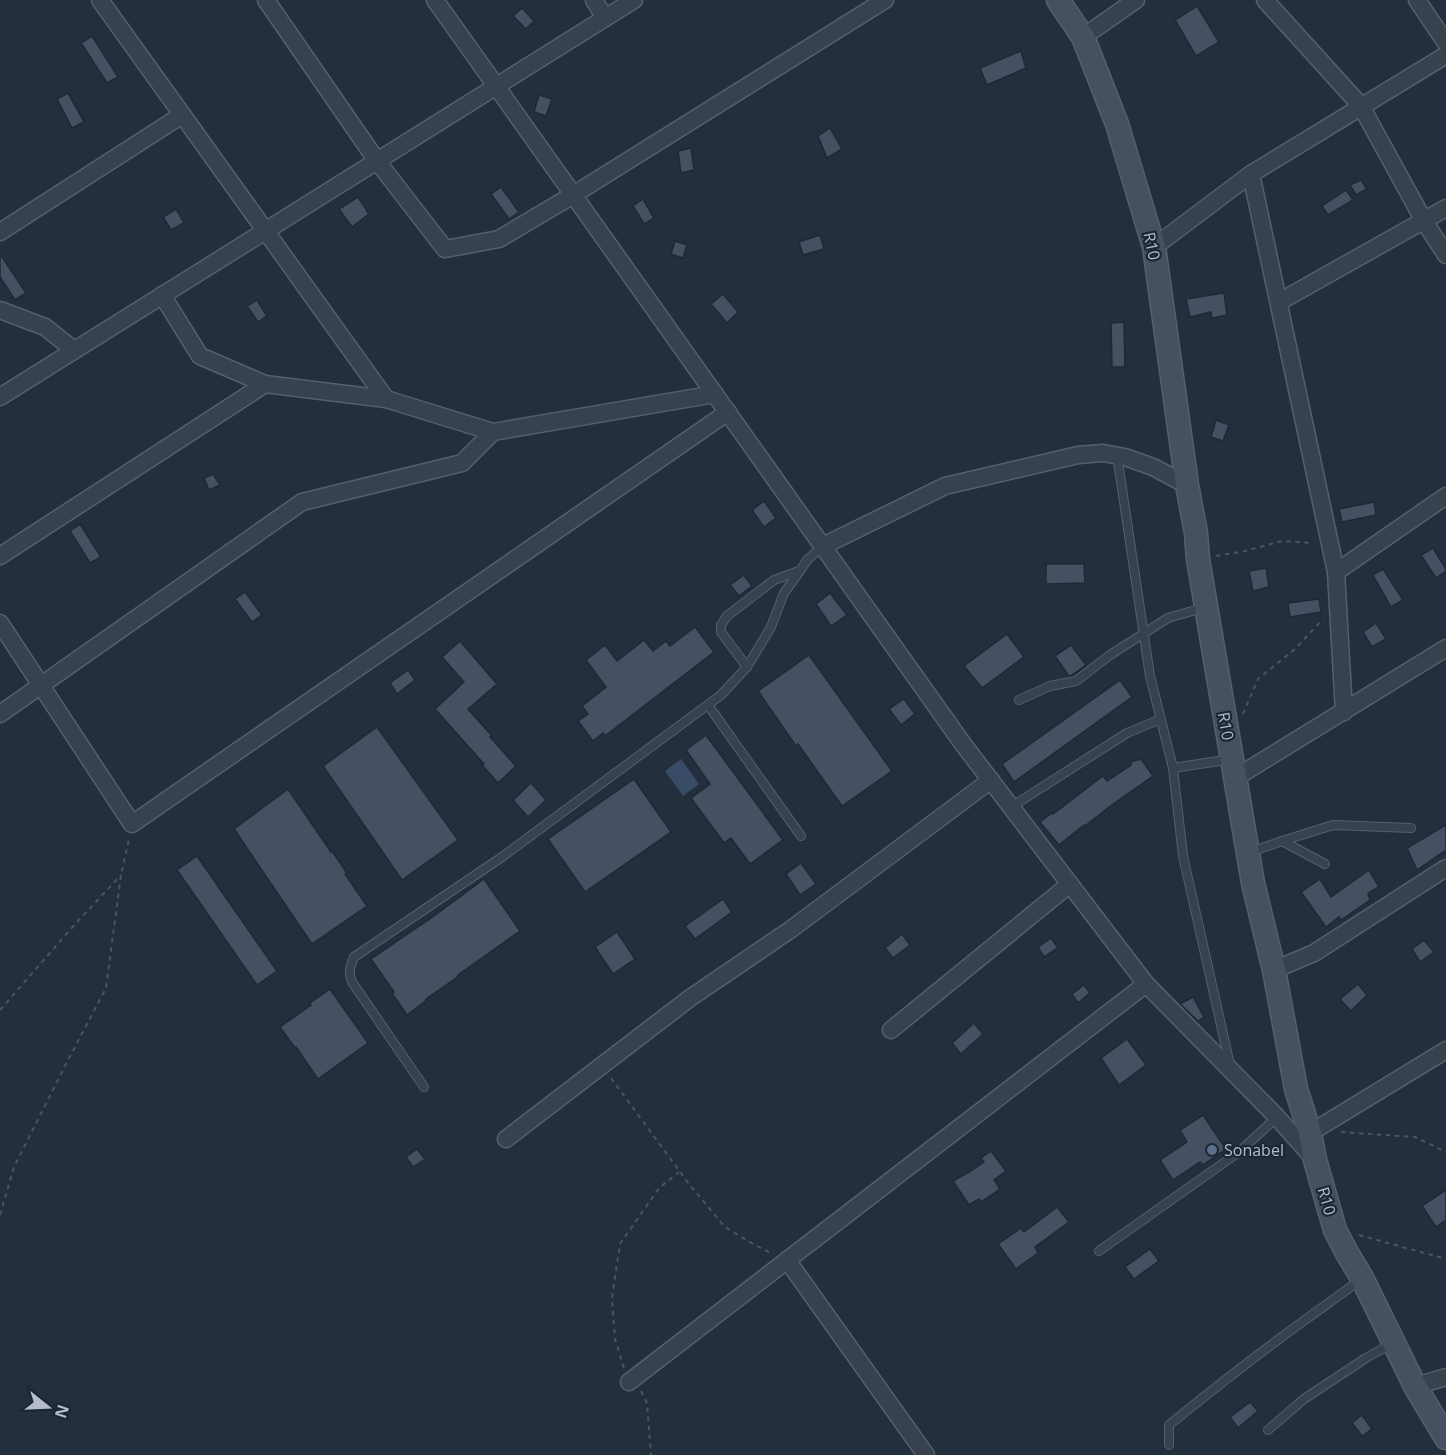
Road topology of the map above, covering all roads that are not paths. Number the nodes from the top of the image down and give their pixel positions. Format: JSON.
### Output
{"nodes":[{"id":1,"x":100,"y":0,"type":"edge"},
{"id":2,"x":266,"y":0,"type":"edge"},
{"id":3,"x":435,"y":0,"type":"edge"},
{"id":4,"x":594,"y":0,"type":"edge"},
{"id":5,"x":634,"y":0,"type":"edge"},
{"id":6,"x":885,"y":0,"type":"edge"},
{"id":7,"x":1058,"y":0,"type":"edge"},
{"id":8,"x":1136,"y":0,"type":"edge"},
{"id":9,"x":1265,"y":0,"type":"edge"},
{"id":10,"x":1418,"y":0,"type":"edge"},
{"id":11,"x":605,"y":18,"type":"junction"},
{"id":12,"x":1083,"y":37,"type":"junction"},
{"id":13,"x":1446,"y":43,"type":"edge"},
{"id":14,"x":1446,"y":55,"type":"edge"},
{"id":15,"x":496,"y":86,"type":"junction"},
{"id":16,"x":1361,"y":106,"type":"junction"},
{"id":17,"x":182,"y":115,"type":"junction"},
{"id":18,"x":377,"y":160,"type":"junction"},
{"id":19,"x":1251,"y":174,"type":"junction"},
{"id":20,"x":573,"y":195,"type":"junction"},
{"id":21,"x":1446,"y":208,"type":"edge"},
{"id":22,"x":1424,"y":221,"type":"junction"},
{"id":23,"x":265,"y":231,"type":"junction"},
{"id":24,"x":0,"y":232,"type":"edge"},
{"id":25,"x":1154,"y":247,"type":"junction"},
{"id":26,"x":1446,"y":255,"type":"edge"},
{"id":27,"x":162,"y":295,"type":"junction"},
{"id":28,"x":1279,"y":302,"type":"junction"},
{"id":29,"x":0,"y":310,"type":"edge"},
{"id":30,"x":74,"y":350,"type":"junction"},
{"id":31,"x":265,"y":384,"type":"junction"},
{"id":32,"x":715,"y":394,"type":"junction"},
{"id":33,"x":0,"y":397,"type":"edge"},
{"id":34,"x":386,"y":399,"type":"junction"},
{"id":35,"x":728,"y":412,"type":"junction"},
{"id":36,"x":493,"y":432,"type":"junction"},
{"id":37,"x":1117,"y":455,"type":"junction"},
{"id":38,"x":1187,"y":485,"type":"junction"},
{"id":39,"x":1446,"y":496,"type":"edge"},
{"id":40,"x":823,"y":546,"type":"junction"},
{"id":41,"x":0,"y":556,"type":"edge"},
{"id":42,"x":800,"y":571,"type":"junction"},
{"id":43,"x":1336,"y":572,"type":"junction"},
{"id":44,"x":1206,"y":607,"type":"junction"},
{"id":45,"x":0,"y":623,"type":"edge"},
{"id":46,"x":1144,"y":633,"type":"junction"},
{"id":47,"x":1446,"y":648,"type":"edge"},
{"id":48,"x":747,"y":667,"type":"junction"},
{"id":49,"x":40,"y":685,"type":"junction"},
{"id":50,"x":1019,"y":700,"type":"dead end"},
{"id":51,"x":708,"y":705,"type":"junction"},
{"id":52,"x":1344,"y":712,"type":"junction"},
{"id":53,"x":0,"y":714,"type":"edge"},
{"id":54,"x":1161,"y":719,"type":"junction"},
{"id":55,"x":1232,"y":760,"type":"junction"},
{"id":56,"x":1173,"y":768,"type":"junction"},
{"id":57,"x":991,"y":780,"type":"junction"},
{"id":58,"x":1011,"y":807,"type":"junction"},
{"id":59,"x":1411,"y":828,"type":"dead end"},
{"id":60,"x":801,"y":836,"type":"dead end"},
{"id":61,"x":1282,"y":841,"type":"junction"},
{"id":62,"x":1248,"y":854,"type":"junction"},
{"id":63,"x":1325,"y":864,"type":"dead end"},
{"id":64,"x":1446,"y":868,"type":"edge"},
{"id":65,"x":1070,"y":884,"type":"junction"},
{"id":66,"x":1274,"y":970,"type":"junction"},
{"id":67,"x":1146,"y":984,"type":"junction"},
{"id":68,"x":891,"y":1030,"type":"dead end"},
{"id":69,"x":1446,"y":1050,"type":"edge"},
{"id":70,"x":1231,"y":1072,"type":"junction"},
{"id":71,"x":424,"y":1087,"type":"dead end"},
{"id":72,"x":1276,"y":1117,"type":"junction"},
{"id":73,"x":1310,"y":1133,"type":"junction"},
{"id":74,"x":506,"y":1139,"type":"dead end"},
{"id":75,"x":1315,"y":1160,"type":"junction"},
{"id":76,"x":1099,"y":1251,"type":"dead end"},
{"id":77,"x":787,"y":1260,"type":"junction"},
{"id":78,"x":1362,"y":1278,"type":"junction"},
{"id":79,"x":1394,"y":1343,"type":"junction"},
{"id":80,"x":1446,"y":1377,"type":"edge"},
{"id":81,"x":632,"y":1380,"type":"road end"},
{"id":82,"x":1415,"y":1386,"type":"junction"},
{"id":83,"x":1268,"y":1430,"type":"dead end"},
{"id":84,"x":1446,"y":1438,"type":"edge"},
{"id":85,"x":1169,"y":1445,"type":"dead end"},
{"id":86,"x":926,"y":1455,"type":"edge"}],
"edges":[{"from":1,"to":17,"type":"street"},
{"from":2,"to":18,"type":"street"},
{"from":3,"to":15,"type":"street"},
{"from":4,"to":11,"type":"street"},
{"from":5,"to":11,"type":"street"},
{"from":6,"to":20,"type":"street"},
{"from":7,"to":12,"type":"main road","name":"R10"},
{"from":8,"to":12,"type":"street"},
{"from":9,"to":16,"type":"street"},
{"from":10,"to":13,"type":"street"},
{"from":11,"to":15,"type":"street"},
{"from":12,"to":25,"type":"main road","name":"R10"},
{"from":14,"to":16,"type":"street"},
{"from":15,"to":18,"type":"street"},
{"from":15,"to":20,"type":"street"},
{"from":16,"to":19,"type":"street"},
{"from":16,"to":22,"type":"street"},
{"from":17,"to":23,"type":"street"},
{"from":17,"to":24,"type":"street"},
{"from":18,"to":20,"type":"street"},
{"from":18,"to":23,"type":"street"},
{"from":19,"to":25,"type":"street"},
{"from":19,"to":28,"type":"street"},
{"from":20,"to":32,"type":"street"},
{"from":21,"to":22,"type":"street"},
{"from":22,"to":26,"type":"street"},
{"from":22,"to":28,"type":"street"},
{"from":23,"to":27,"type":"street"},
{"from":23,"to":34,"type":"street"},
{"from":25,"to":38,"type":"main road","name":"R10"},
{"from":27,"to":30,"type":"street"},
{"from":27,"to":31,"type":"street"},
{"from":28,"to":43,"type":"street"},
{"from":29,"to":30,"type":"street"},
{"from":30,"to":33,"type":"street"},
{"from":31,"to":34,"type":"street"},
{"from":31,"to":41,"type":"street"},
{"from":32,"to":35,"type":"street"},
{"from":32,"to":36,"type":"street"},
{"from":34,"to":36,"type":"street"},
{"from":35,"to":40,"type":"street"},
{"from":35,"to":49,"type":"street"},
{"from":36,"to":49,"type":"street"},
{"from":37,"to":38,"type":"street"},
{"from":37,"to":40,"type":"street"},
{"from":37,"to":46,"type":"lane"},
{"from":38,"to":44,"type":"main road","name":"R10"},
{"from":39,"to":43,"type":"street"},
{"from":40,"to":42,"type":"lane"},
{"from":40,"to":57,"type":"street"},
{"from":42,"to":48,"type":"lane"},
{"from":42,"to":48,"type":"lane"},
{"from":43,"to":52,"type":"street"},
{"from":44,"to":46,"type":"lane"},
{"from":44,"to":55,"type":"main road","name":"R10"},
{"from":45,"to":49,"type":"street"},
{"from":46,"to":50,"type":"lane"},
{"from":46,"to":54,"type":"lane"},
{"from":47,"to":52,"type":"street"},
{"from":48,"to":51,"type":"lane"},
{"from":49,"to":53,"type":"street"},
{"from":51,"to":60,"type":"lane"},
{"from":51,"to":71,"type":"lane"},
{"from":52,"to":55,"type":"street"},
{"from":54,"to":56,"type":"lane"},
{"from":54,"to":58,"type":"lane"},
{"from":55,"to":56,"type":"lane"},
{"from":55,"to":62,"type":"main road","name":"R10"},
{"from":56,"to":70,"type":"lane"},
{"from":57,"to":58,"type":"street"},
{"from":57,"to":74,"type":"street"},
{"from":58,"to":65,"type":"street"},
{"from":59,"to":61,"type":"lane"},
{"from":61,"to":62,"type":"lane"},
{"from":61,"to":63,"type":"lane"},
{"from":62,"to":66,"type":"main road","name":"R10"},
{"from":64,"to":66,"type":"street"},
{"from":65,"to":67,"type":"street"},
{"from":65,"to":68,"type":"street"},
{"from":66,"to":73,"type":"main road","name":"R10"},
{"from":67,"to":70,"type":"street"},
{"from":67,"to":77,"type":"street"},
{"from":69,"to":73,"type":"street"},
{"from":70,"to":72,"type":"street"},
{"from":72,"to":75,"type":"street"},
{"from":72,"to":76,"type":"lane"},
{"from":73,"to":75,"type":"main road","name":"R10"},
{"from":75,"to":78,"type":"main road","name":"R10"},
{"from":77,"to":81,"type":"street"},
{"from":77,"to":86,"type":"street"},
{"from":78,"to":79,"type":"main road","name":"R10"},
{"from":78,"to":85,"type":"lane"},
{"from":79,"to":82,"type":"main road","name":"R10"},
{"from":79,"to":83,"type":"lane"},
{"from":80,"to":82,"type":"street"},
{"from":82,"to":84,"type":"main road","name":"R10"}]}
